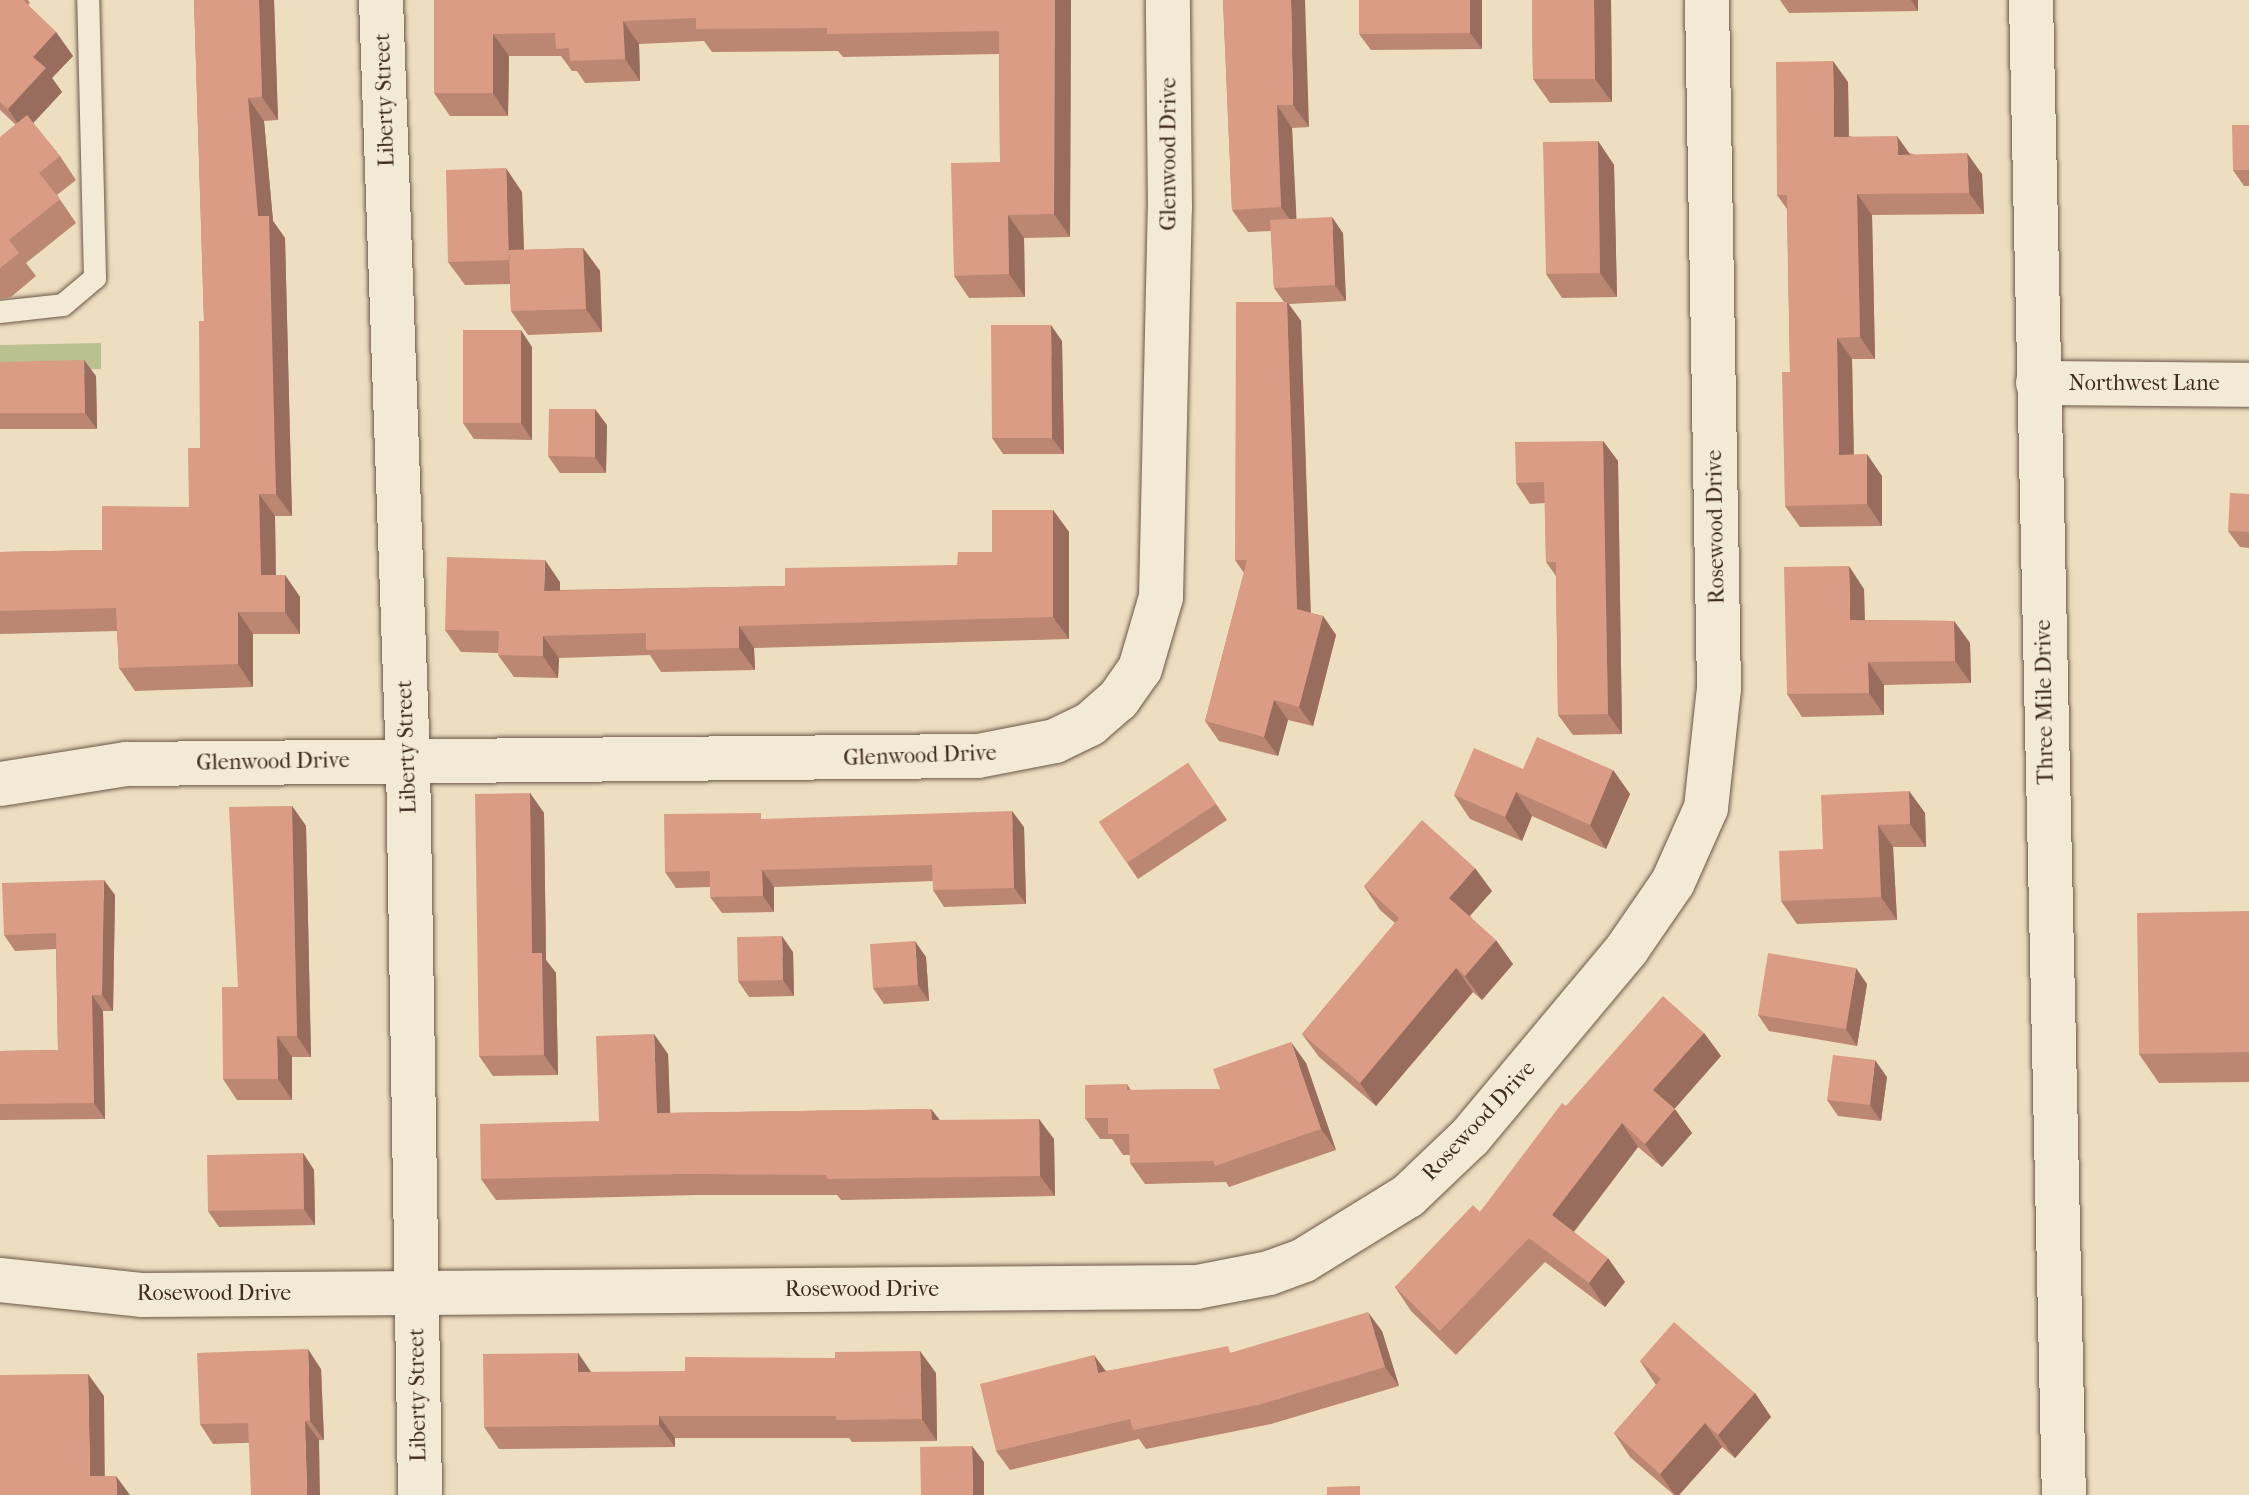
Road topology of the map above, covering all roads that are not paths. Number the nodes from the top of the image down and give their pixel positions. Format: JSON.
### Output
{"nodes":[{"id":1,"x":88,"y":0,"type":"edge"},
{"id":2,"x":381,"y":0,"type":"edge"},
{"id":3,"x":1168,"y":0,"type":"edge"},
{"id":4,"x":1707,"y":0,"type":"edge"},
{"id":5,"x":2031,"y":0,"type":"edge"},
{"id":6,"x":0,"y":312,"type":"edge"},
{"id":7,"x":2038,"y":383,"type":"junction"},
{"id":8,"x":2249,"y":385,"type":"edge"},
{"id":9,"x":408,"y":761,"type":"junction"},
{"id":10,"x":0,"y":784,"type":"edge"},
{"id":11,"x":0,"y":1280,"type":"edge"},
{"id":12,"x":416,"y":1293,"type":"junction"},
{"id":13,"x":2061,"y":1403,"type":"junction"},
{"id":14,"x":420,"y":1495,"type":"edge"},
{"id":15,"x":2045,"y":1495,"type":"edge"},
{"id":16,"x":2064,"y":1495,"type":"edge"}],
"edges":[{"from":1,"to":6,"type":"lane"},
{"from":2,"to":9,"type":"street","name":"Liberty Street"},
{"from":3,"to":9,"type":"street","name":"Glenwood Drive"},
{"from":4,"to":12,"type":"street","name":"Rosewood Drive"},
{"from":5,"to":7,"type":"street","name":"Three Mile Drive"},
{"from":7,"to":8,"type":"street","name":"Northwest Lane"},
{"from":7,"to":13,"type":"street","name":"Three Mile Drive"},
{"from":9,"to":10,"type":"street","name":"Glenwood Drive"},
{"from":9,"to":12,"type":"street","name":"Liberty Street"},
{"from":11,"to":12,"type":"street","name":"Rosewood Drive"},
{"from":12,"to":14,"type":"street","name":"Liberty Street"},
{"from":13,"to":15,"type":"street","name":"Three Mile Drive"},
{"from":13,"to":16,"type":"street","name":"Three Mile Drive"}]}
